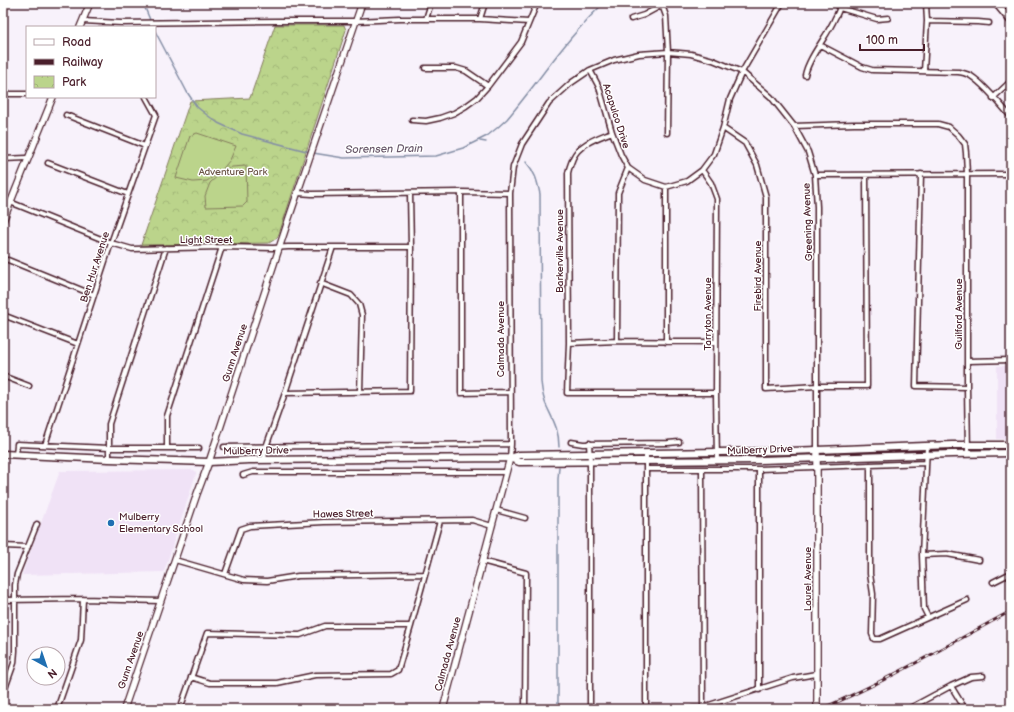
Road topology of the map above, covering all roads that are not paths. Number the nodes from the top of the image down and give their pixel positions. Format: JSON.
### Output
{"nodes":[{"id":1,"x":90,"y":3,"type":"edge"},
{"id":2,"x":362,"y":3,"type":"edge"},
{"id":3,"x":431,"y":3,"type":"edge"},
{"id":4,"x":486,"y":3,"type":"edge"},
{"id":5,"x":537,"y":3,"type":"edge"},
{"id":6,"x":782,"y":3,"type":"edge"},
{"id":7,"x":840,"y":3,"type":"edge"},
{"id":8,"x":926,"y":3,"type":"edge"},
{"id":9,"x":996,"y":3,"type":"edge"},
{"id":10,"x":1008,"y":3,"type":"edge"},
{"id":11,"x":664,"y":4,"type":"edge"},
{"id":12,"x":1011,"y":7,"type":"edge"},
{"id":13,"x":840,"y":8,"type":"junction"},
{"id":14,"x":888,"y":18,"type":"dead end"},
{"id":15,"x":426,"y":19,"type":"junction"},
{"id":16,"x":480,"y":19,"type":"junction"},
{"id":17,"x":632,"y":19,"type":"dead end"},
{"id":18,"x":356,"y":21,"type":"junction"},
{"id":19,"x":927,"y":21,"type":"junction"},
{"id":20,"x":1011,"y":21,"type":"edge"},
{"id":21,"x":529,"y":22,"type":"junction"},
{"id":22,"x":989,"y":23,"type":"dead end"},
{"id":23,"x":82,"y":24,"type":"edge"},
{"id":24,"x":121,"y":25,"type":"edge"},
{"id":25,"x":820,"y":45,"type":"junction"},
{"id":26,"x":668,"y":52,"type":"junction"},
{"id":27,"x":425,"y":68,"type":"dead end"},
{"id":28,"x":590,"y":70,"type":"junction"},
{"id":29,"x":924,"y":71,"type":"junction"},
{"id":30,"x":742,"y":72,"type":"junction"},
{"id":31,"x":805,"y":75,"type":"dead end"},
{"id":32,"x":1011,"y":81,"type":"edge"},
{"id":33,"x":488,"y":86,"type":"junction"},
{"id":34,"x":3,"y":94,"type":"edge"},
{"id":35,"x":26,"y":94,"type":"edge"},
{"id":36,"x":53,"y":98,"type":"edge"},
{"id":37,"x":147,"y":98,"type":"edge"},
{"id":38,"x":993,"y":98,"type":"junction"},
{"id":39,"x":66,"y":115,"type":"dead end"},
{"id":40,"x":1011,"y":117,"type":"edge"},
{"id":41,"x":412,"y":120,"type":"dead end"},
{"id":42,"x":794,"y":126,"type":"junction"},
{"id":43,"x":723,"y":128,"type":"junction"},
{"id":44,"x":612,"y":132,"type":"junction"},
{"id":45,"x":666,"y":132,"type":"dead end"},
{"id":46,"x":145,"y":146,"type":"junction"},
{"id":47,"x":28,"y":158,"type":"junction"},
{"id":48,"x":3,"y":159,"type":"edge"},
{"id":49,"x":48,"y":163,"type":"dead end"},
{"id":50,"x":628,"y":168,"type":"junction"},
{"id":51,"x":702,"y":170,"type":"junction"},
{"id":52,"x":920,"y":174,"type":"junction"},
{"id":53,"x":968,"y":174,"type":"junction"},
{"id":54,"x":1011,"y":174,"type":"edge"},
{"id":55,"x":815,"y":175,"type":"junction"},
{"id":56,"x":866,"y":175,"type":"junction"},
{"id":57,"x":666,"y":187,"type":"junction"},
{"id":58,"x":460,"y":192,"type":"junction"},
{"id":59,"x":298,"y":193,"type":"junction"},
{"id":60,"x":510,"y":193,"type":"junction"},
{"id":61,"x":128,"y":194,"type":"junction"},
{"id":62,"x":410,"y":194,"type":"junction"},
{"id":63,"x":10,"y":202,"type":"junction"},
{"id":64,"x":3,"y":221,"type":"edge"},
{"id":65,"x":111,"y":243,"type":"junction"},
{"id":66,"x":222,"y":247,"type":"junction"},
{"id":67,"x":280,"y":247,"type":"junction"},
{"id":68,"x":333,"y":247,"type":"junction"},
{"id":69,"x":411,"y":247,"type":"junction"},
{"id":70,"x":166,"y":248,"type":"junction"},
{"id":71,"x":8,"y":260,"type":"dead end"},
{"id":72,"x":320,"y":283,"type":"junction"},
{"id":73,"x":94,"y":295,"type":"junction"},
{"id":74,"x":3,"y":315,"type":"edge"},
{"id":75,"x":617,"y":341,"type":"junction"},
{"id":76,"x":666,"y":342,"type":"junction"},
{"id":77,"x":716,"y":342,"type":"junction"},
{"id":78,"x":569,"y":343,"type":"junction"},
{"id":79,"x":78,"y":344,"type":"junction"},
{"id":80,"x":1011,"y":360,"type":"edge"},
{"id":81,"x":968,"y":361,"type":"junction"},
{"id":82,"x":3,"y":376,"type":"edge"},
{"id":83,"x":29,"y":386,"type":"dead end"},
{"id":84,"x":817,"y":386,"type":"junction"},
{"id":85,"x":967,"y":387,"type":"junction"},
{"id":86,"x":360,"y":392,"type":"junction"},
{"id":87,"x":510,"y":392,"type":"junction"},
{"id":88,"x":285,"y":393,"type":"junction"},
{"id":89,"x":716,"y":393,"type":"junction"},
{"id":90,"x":571,"y":442,"type":"dead end"},
{"id":91,"x":679,"y":442,"type":"dead end"},
{"id":92,"x":511,"y":444,"type":"junction"},
{"id":93,"x":589,"y":444,"type":"junction"},
{"id":94,"x":45,"y":445,"type":"junction"},
{"id":95,"x":968,"y":445,"type":"junction"},
{"id":96,"x":1011,"y":445,"type":"edge"},
{"id":97,"x":266,"y":446,"type":"junction"},
{"id":98,"x":927,"y":446,"type":"junction"},
{"id":99,"x":167,"y":447,"type":"junction"},
{"id":100,"x":224,"y":447,"type":"dead end"},
{"id":101,"x":109,"y":448,"type":"junction"},
{"id":102,"x":199,"y":448,"type":"dead end"},
{"id":103,"x":817,"y":450,"type":"junction"},
{"id":104,"x":718,"y":452,"type":"junction"},
{"id":105,"x":968,"y":453,"type":"junction"},
{"id":106,"x":1011,"y":453,"type":"edge"},
{"id":107,"x":3,"y":454,"type":"edge"},
{"id":108,"x":590,"y":454,"type":"junction"},
{"id":109,"x":646,"y":454,"type":"junction"},
{"id":110,"x":926,"y":454,"type":"junction"},
{"id":111,"x":16,"y":455,"type":"junction"},
{"id":112,"x":510,"y":458,"type":"junction"},
{"id":113,"x":817,"y":458,"type":"junction"},
{"id":114,"x":109,"y":459,"type":"junction"},
{"id":115,"x":264,"y":460,"type":"junction"},
{"id":116,"x":590,"y":461,"type":"junction"},
{"id":117,"x":717,"y":461,"type":"junction"},
{"id":118,"x":209,"y":462,"type":"junction"},
{"id":119,"x":646,"y":462,"type":"junction"},
{"id":120,"x":926,"y":463,"type":"junction"},
{"id":121,"x":870,"y":465,"type":"junction"},
{"id":122,"x":817,"y":467,"type":"junction"},
{"id":123,"x":646,"y":469,"type":"junction"},
{"id":124,"x":702,"y":469,"type":"junction"},
{"id":125,"x":759,"y":469,"type":"junction"},
{"id":126,"x":506,"y":472,"type":"junction"},
{"id":127,"x":243,"y":475,"type":"dead end"},
{"id":128,"x":496,"y":510,"type":"junction"},
{"id":129,"x":525,"y":518,"type":"dead end"},
{"id":130,"x":440,"y":521,"type":"junction"},
{"id":131,"x":37,"y":524,"type":"dead end"},
{"id":132,"x":492,"y":526,"type":"junction"},
{"id":133,"x":3,"y":546,"type":"edge"},
{"id":134,"x":28,"y":547,"type":"junction"},
{"id":135,"x":922,"y":555,"type":"junction"},
{"id":136,"x":175,"y":560,"type":"junction"},
{"id":137,"x":978,"y":560,"type":"dead end"},
{"id":138,"x":482,"y":561,"type":"junction"},
{"id":139,"x":1011,"y":573,"type":"edge"},
{"id":140,"x":225,"y":574,"type":"junction"},
{"id":141,"x":425,"y":574,"type":"junction"},
{"id":142,"x":993,"y":582,"type":"dead end"},
{"id":143,"x":83,"y":599,"type":"junction"},
{"id":144,"x":3,"y":600,"type":"edge"},
{"id":145,"x":14,"y":600,"type":"junction"},
{"id":146,"x":967,"y":600,"type":"dead end"},
{"id":147,"x":160,"y":601,"type":"junction"},
{"id":148,"x":928,"y":617,"type":"junction"},
{"id":149,"x":411,"y":626,"type":"junction"},
{"id":150,"x":816,"y":674,"type":"junction"},
{"id":151,"x":983,"y":676,"type":"dead end"},
{"id":152,"x":191,"y":677,"type":"junction"},
{"id":153,"x":951,"y":686,"type":"junction"},
{"id":154,"x":759,"y":690,"type":"junction"},
{"id":155,"x":3,"y":694,"type":"edge"},
{"id":156,"x":704,"y":707,"type":"junction"},
{"id":157,"x":57,"y":709,"type":"edge"},
{"id":158,"x":124,"y":709,"type":"edge"},
{"id":159,"x":180,"y":709,"type":"edge"},
{"id":160,"x":443,"y":709,"type":"edge"},
{"id":161,"x":525,"y":709,"type":"edge"},
{"id":162,"x":590,"y":709,"type":"edge"},
{"id":163,"x":646,"y":709,"type":"edge"},
{"id":164,"x":692,"y":709,"type":"edge"},
{"id":165,"x":817,"y":709,"type":"edge"},
{"id":166,"x":908,"y":709,"type":"edge"},
{"id":167,"x":965,"y":709,"type":"edge"}],
"edges":[{"from":1,"to":23,"type":"street"},
{"from":2,"to":18,"type":"street","name":"Gunn Avenue"},
{"from":3,"to":15,"type":"street"},
{"from":4,"to":16,"type":"street"},
{"from":5,"to":21,"type":"street"},
{"from":6,"to":30,"type":"street"},
{"from":7,"to":13,"type":"street"},
{"from":8,"to":19,"type":"street"},
{"from":9,"to":20,"type":"main road"},
{"from":10,"to":12,"type":"main road"},
{"from":11,"to":17,"type":"street"},
{"from":11,"to":26,"type":"street"},
{"from":13,"to":14,"type":"street"},
{"from":13,"to":25,"type":"street"},
{"from":15,"to":16,"type":"street"},
{"from":15,"to":18,"type":"street"},
{"from":16,"to":21,"type":"street"},
{"from":18,"to":24,"type":"street"},
{"from":18,"to":59,"type":"street","name":"Gunn Avenue"},
{"from":19,"to":22,"type":"street"},
{"from":19,"to":29,"type":"street"},
{"from":21,"to":33,"type":"street"},
{"from":23,"to":24,"type":"street"},
{"from":25,"to":29,"type":"street"},
{"from":25,"to":31,"type":"street"},
{"from":26,"to":28,"type":"street","name":"Calmada Avenue"},
{"from":26,"to":30,"type":"street","name":"Greening Avenue"},
{"from":26,"to":45,"type":"street"},
{"from":27,"to":33,"type":"street"},
{"from":28,"to":44,"type":"street","name":"Acapulco Drive"},
{"from":28,"to":60,"type":"street","name":"Calmada Avenue"},
{"from":29,"to":38,"type":"street"},
{"from":30,"to":42,"type":"street","name":"Greening Avenue"},
{"from":30,"to":43,"type":"street"},
{"from":32,"to":38,"type":"street"},
{"from":33,"to":41,"type":"street"},
{"from":34,"to":35,"type":"street"},
{"from":36,"to":47,"type":"street"},
{"from":37,"to":46,"type":"street","name":"Ben Hur Avenue"},
{"from":38,"to":40,"type":"street"},
{"from":39,"to":46,"type":"street"},
{"from":42,"to":53,"type":"street","name":"Guilford Avenue"},
{"from":42,"to":55,"type":"street","name":"Greening Avenue"},
{"from":43,"to":51,"type":"street"},
{"from":43,"to":84,"type":"street","name":"Firebird Avenue"},
{"from":44,"to":50,"type":"street","name":"Acapulco Drive"},
{"from":44,"to":78,"type":"street","name":"Barkerville Avenue"},
{"from":46,"to":61,"type":"street","name":"Ben Hur Avenue"},
{"from":47,"to":48,"type":"street"},
{"from":47,"to":63,"type":"street"},
{"from":49,"to":61,"type":"street"},
{"from":50,"to":57,"type":"street","name":"Acapulco Drive"},
{"from":50,"to":75,"type":"street"},
{"from":51,"to":57,"type":"street"},
{"from":51,"to":77,"type":"street","name":"Tarryton Avenue"},
{"from":52,"to":53,"type":"street"},
{"from":52,"to":56,"type":"street"},
{"from":52,"to":85,"type":"street"},
{"from":53,"to":54,"type":"street"},
{"from":53,"to":81,"type":"street","name":"Guilford Avenue"},
{"from":55,"to":56,"type":"street"},
{"from":55,"to":84,"type":"street","name":"Greening Avenue"},
{"from":56,"to":84,"type":"street"},
{"from":57,"to":76,"type":"street"},
{"from":58,"to":60,"type":"street"},
{"from":58,"to":62,"type":"street"},
{"from":58,"to":87,"type":"street"},
{"from":59,"to":62,"type":"street"},
{"from":59,"to":67,"type":"street","name":"Gunn Avenue"},
{"from":60,"to":87,"type":"street","name":"Calmada Avenue"},
{"from":61,"to":65,"type":"street","name":"Ben Hur Avenue"},
{"from":62,"to":69,"type":"street"},
{"from":63,"to":64,"type":"street"},
{"from":63,"to":65,"type":"street","name":"Light Street"},
{"from":65,"to":70,"type":"street","name":"Light Street"},
{"from":65,"to":73,"type":"street","name":"Ben Hur Avenue"},
{"from":66,"to":67,"type":"street","name":"Light Street"},
{"from":66,"to":70,"type":"street","name":"Light Street"},
{"from":66,"to":99,"type":"street"},
{"from":67,"to":68,"type":"street","name":"Light Street"},
{"from":67,"to":118,"type":"street","name":"Gunn Avenue"},
{"from":68,"to":69,"type":"street","name":"Light Street"},
{"from":68,"to":72,"type":"street"},
{"from":69,"to":86,"type":"street"},
{"from":70,"to":101,"type":"street"},
{"from":71,"to":73,"type":"street"},
{"from":72,"to":86,"type":"street"},
{"from":72,"to":88,"type":"street"},
{"from":73,"to":79,"type":"street","name":"Ben Hur Avenue"},
{"from":74,"to":79,"type":"street"},
{"from":75,"to":76,"type":"street"},
{"from":75,"to":78,"type":"street"},
{"from":76,"to":77,"type":"street"},
{"from":77,"to":89,"type":"street","name":"Tarryton Avenue"},
{"from":78,"to":89,"type":"street","name":"Barkerville Avenue"},
{"from":79,"to":94,"type":"street","name":"Ben Hur Avenue"},
{"from":80,"to":81,"type":"street"},
{"from":81,"to":85,"type":"street","name":"Guilford Avenue"},
{"from":82,"to":83,"type":"street"},
{"from":84,"to":103,"type":"street","name":"Greening Avenue"},
{"from":85,"to":95,"type":"street","name":"Guilford Avenue"},
{"from":86,"to":88,"type":"street"},
{"from":87,"to":92,"type":"street","name":"Calmada Avenue"},
{"from":88,"to":97,"type":"street"},
{"from":89,"to":104,"type":"street","name":"Tarryton Avenue"},
{"from":90,"to":93,"type":"street"},
{"from":91,"to":93,"type":"street"},
{"from":92,"to":97,"type":"street","name":"Mulberry Drive"},
{"from":92,"to":112,"type":"street","name":"Calmada Avenue"},
{"from":93,"to":108,"type":"street"},
{"from":94,"to":101,"type":"street"},
{"from":94,"to":111,"type":"street"},
{"from":95,"to":96,"type":"main road","name":"Mulberry Drive"},
{"from":95,"to":98,"type":"main road","name":"Mulberry Drive"},
{"from":95,"to":105,"type":"street","name":"Guilford Avenue"},
{"from":97,"to":100,"type":"street","name":"Mulberry Drive"},
{"from":97,"to":115,"type":"street"},
{"from":98,"to":103,"type":"main road","name":"Mulberry Drive"},
{"from":98,"to":110,"type":"street"},
{"from":99,"to":101,"type":"street"},
{"from":99,"to":102,"type":"street"},
{"from":101,"to":114,"type":"street"},
{"from":103,"to":104,"type":"main road","name":"Mulberry Drive"},
{"from":103,"to":113,"type":"street","name":"Laurel Avenue"},
{"from":104,"to":109,"type":"main road","name":"Mulberry Drive"},
{"from":104,"to":117,"type":"street","name":"Tarryton Avenue"},
{"from":105,"to":106,"type":"main road","name":"Mulberry Drive"},
{"from":105,"to":110,"type":"main road","name":"Mulberry Drive"},
{"from":107,"to":111,"type":"main road","name":"Mulberry Drive"},
{"from":108,"to":109,"type":"main road","name":"Mulberry Drive"},
{"from":108,"to":112,"type":"main road","name":"Mulberry Drive"},
{"from":108,"to":116,"type":"street"},
{"from":109,"to":119,"type":"street"},
{"from":110,"to":113,"type":"main road","name":"Mulberry Drive"},
{"from":110,"to":120,"type":"street"},
{"from":111,"to":114,"type":"main road","name":"Mulberry Drive"},
{"from":112,"to":115,"type":"main road","name":"Mulberry Drive"},
{"from":112,"to":116,"type":"main road","name":"Mulberry Drive"},
{"from":112,"to":126,"type":"street","name":"Calmada Avenue"},
{"from":113,"to":117,"type":"main road","name":"Mulberry Drive"},
{"from":113,"to":122,"type":"street","name":"Laurel Avenue"},
{"from":114,"to":118,"type":"main road","name":"Mulberry Drive"},
{"from":115,"to":118,"type":"main road","name":"Mulberry Drive"},
{"from":116,"to":119,"type":"main road","name":"Mulberry Drive"},
{"from":116,"to":162,"type":"street"},
{"from":117,"to":119,"type":"main road","name":"Mulberry Drive"},
{"from":118,"to":136,"type":"street","name":"Gunn Avenue"},
{"from":119,"to":123,"type":"street"},
{"from":120,"to":121,"type":"street"},
{"from":120,"to":135,"type":"street"},
{"from":121,"to":122,"type":"street"},
{"from":121,"to":148,"type":"street"},
{"from":122,"to":125,"type":"street"},
{"from":122,"to":150,"type":"street","name":"Laurel Avenue"},
{"from":123,"to":124,"type":"street"},
{"from":123,"to":163,"type":"street"},
{"from":124,"to":125,"type":"street"},
{"from":124,"to":156,"type":"street"},
{"from":125,"to":154,"type":"street"},
{"from":126,"to":127,"type":"street"},
{"from":126,"to":128,"type":"street","name":"Calmada Avenue"},
{"from":128,"to":129,"type":"street"},
{"from":128,"to":132,"type":"street","name":"Calmada Avenue"},
{"from":130,"to":132,"type":"street","name":"Hawes Street"},
{"from":130,"to":140,"type":"street","name":"Hawes Street"},
{"from":130,"to":141,"type":"street"},
{"from":131,"to":134,"type":"street"},
{"from":132,"to":138,"type":"street","name":"Calmada Avenue"},
{"from":133,"to":134,"type":"street"},
{"from":134,"to":145,"type":"street"},
{"from":135,"to":137,"type":"street"},
{"from":135,"to":148,"type":"street"},
{"from":136,"to":140,"type":"street"},
{"from":136,"to":147,"type":"street","name":"Gunn Avenue"},
{"from":138,"to":160,"type":"street","name":"Calmada Avenue"},
{"from":138,"to":161,"type":"street"},
{"from":139,"to":142,"type":"street"},
{"from":140,"to":141,"type":"street"},
{"from":141,"to":149,"type":"street"},
{"from":143,"to":145,"type":"street"},
{"from":143,"to":147,"type":"street"},
{"from":143,"to":157,"type":"street"},
{"from":144,"to":145,"type":"street"},
{"from":145,"to":155,"type":"street"},
{"from":146,"to":148,"type":"street"},
{"from":147,"to":158,"type":"street","name":"Gunn Avenue"},
{"from":149,"to":152,"type":"street"},
{"from":149,"to":152,"type":"street"},
{"from":150,"to":154,"type":"street"},
{"from":150,"to":165,"type":"street","name":"Laurel Avenue"},
{"from":151,"to":153,"type":"street"},
{"from":152,"to":159,"type":"street"},
{"from":153,"to":166,"type":"street"},
{"from":153,"to":167,"type":"street"},
{"from":154,"to":156,"type":"street"},
{"from":156,"to":164,"type":"street"}]}
